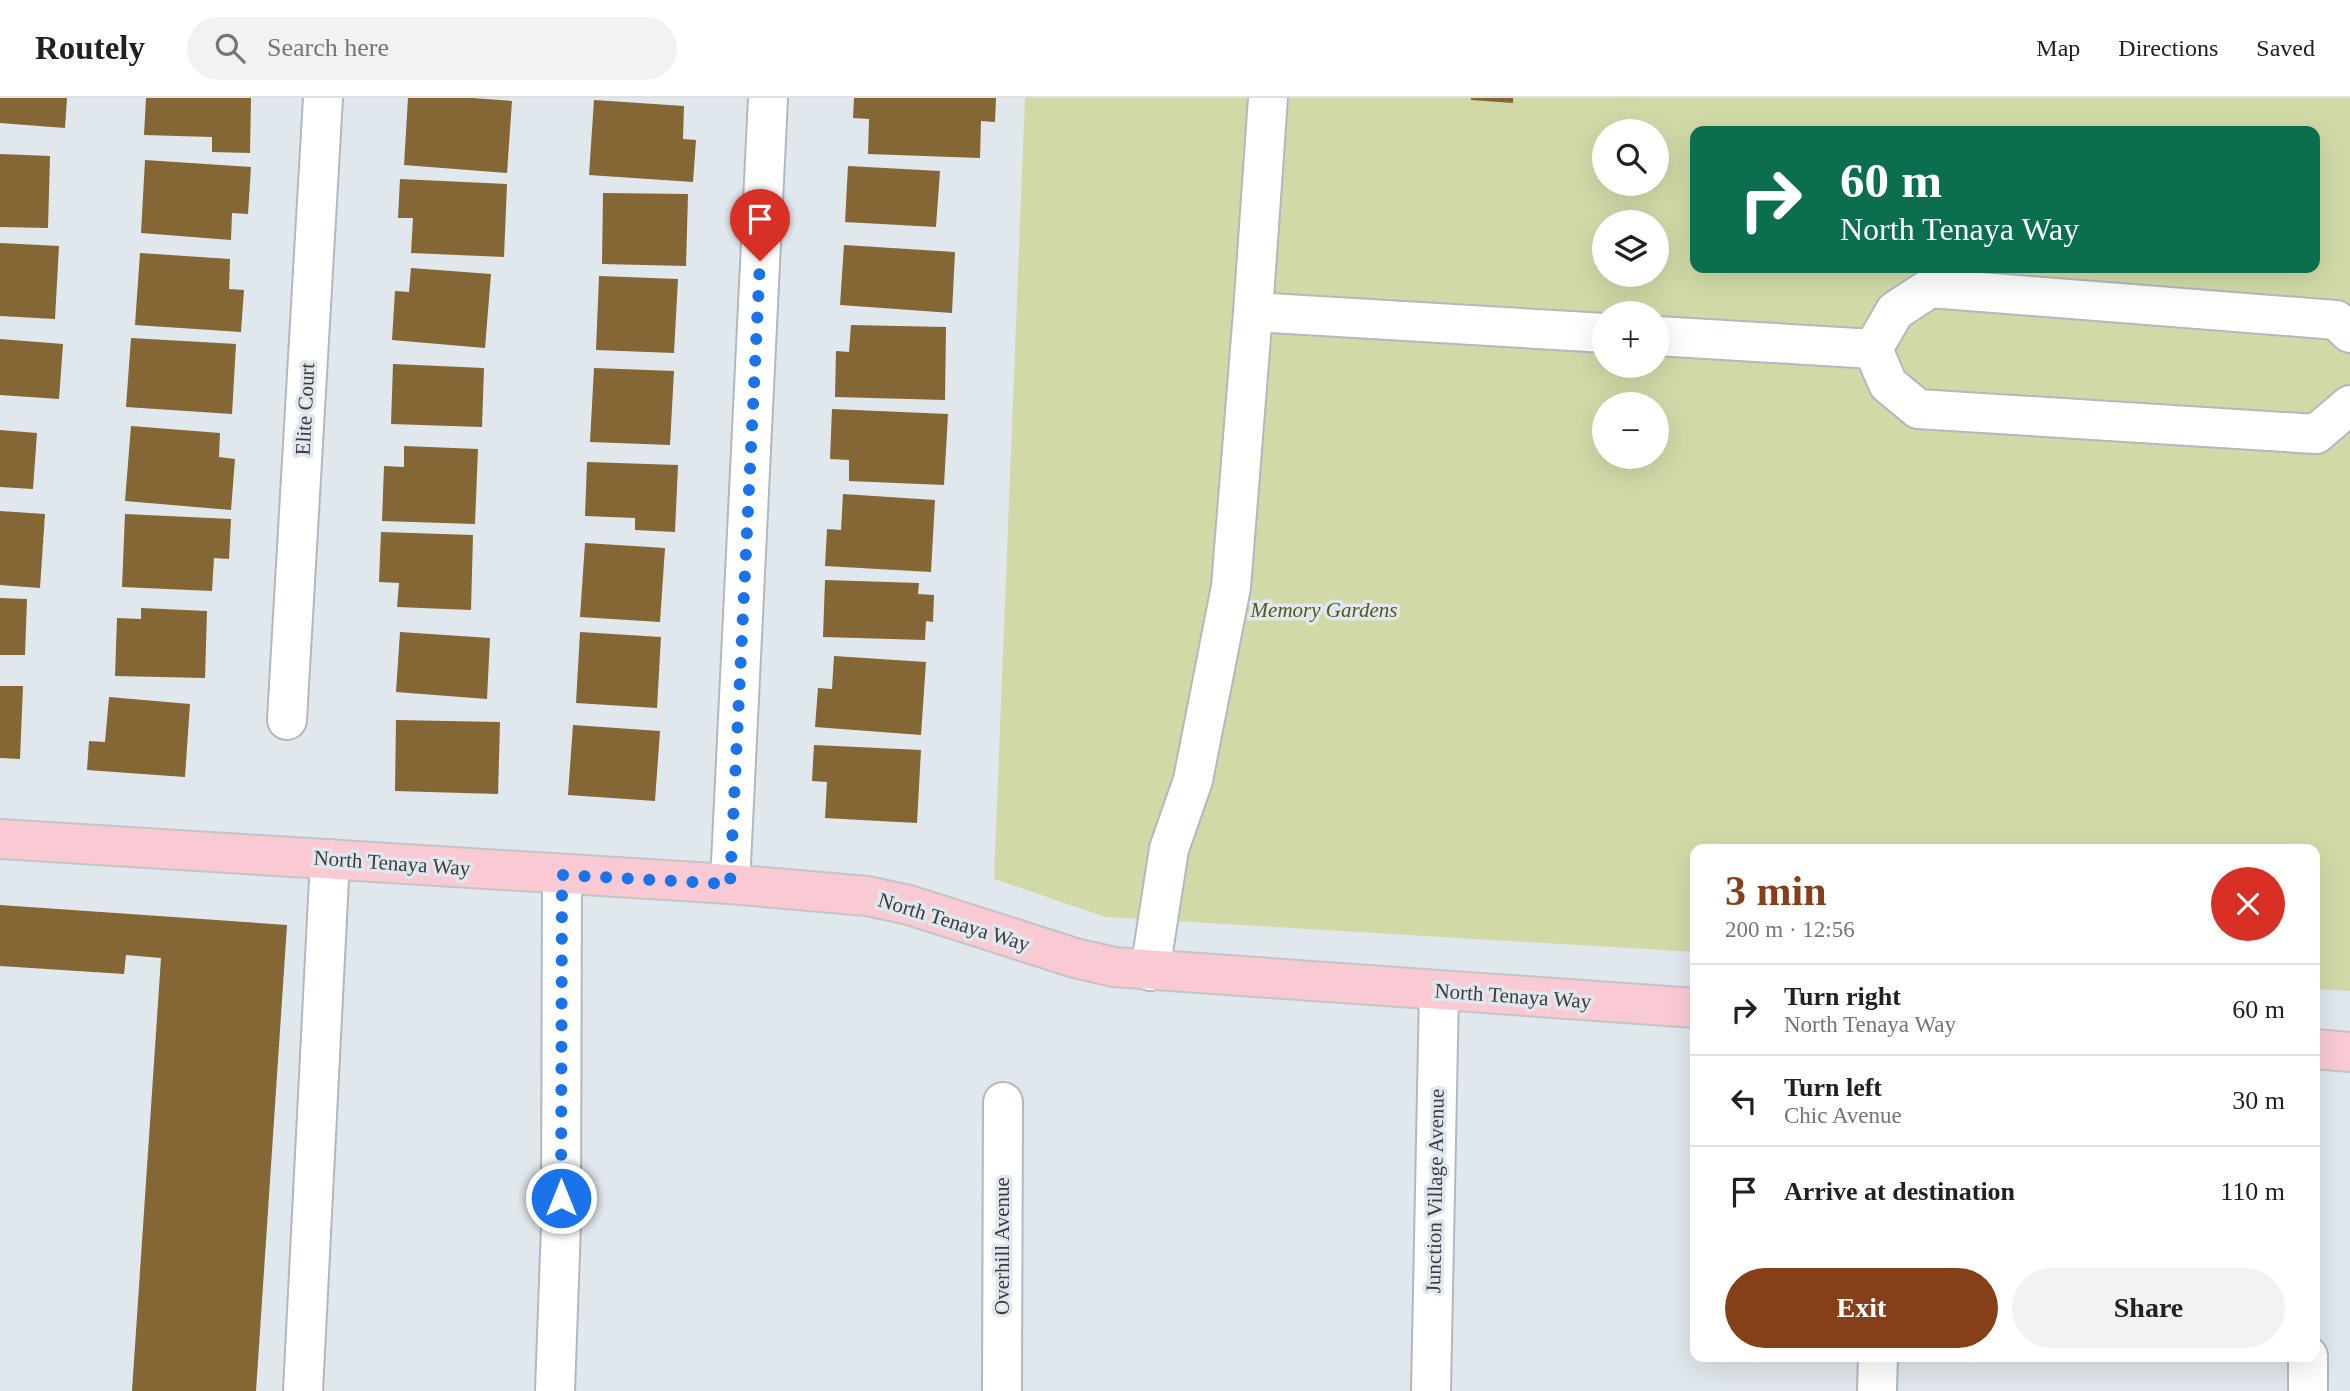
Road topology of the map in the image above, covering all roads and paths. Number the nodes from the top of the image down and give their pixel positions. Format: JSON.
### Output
{"nodes":[{"id":1,"x":323,"y":98,"type":"edge"},
{"id":2,"x":768,"y":98,"type":"edge"},
{"id":3,"x":1268,"y":98,"type":"edge"},
{"id":4,"x":1253,"y":312,"type":"junction"},
{"id":5,"x":1592,"y":332,"type":"edge"},
{"id":6,"x":2350,"y":333,"type":"edge"},
{"id":7,"x":1669,"y":338,"type":"edge"},
{"id":8,"x":1873,"y":349,"type":"junction"},
{"id":9,"x":2350,"y":405,"type":"edge"},
{"id":10,"x":287,"y":720,"type":"dead end"},
{"id":11,"x":0,"y":839,"type":"edge"},
{"id":12,"x":330,"y":859,"type":"junction"},
{"id":13,"x":562,"y":875,"type":"junction"},
{"id":14,"x":730,"y":884,"type":"junction"},
{"id":15,"x":1150,"y":971,"type":"junction"},
{"id":16,"x":1440,"y":992,"type":"junction"},
{"id":17,"x":1690,"y":1009,"type":"edge"},
{"id":18,"x":2320,"y":1049,"type":"edge"},
{"id":19,"x":2350,"y":1052,"type":"edge"},
{"id":20,"x":1003,"y":1102,"type":"dead end"},
{"id":21,"x":1878,"y":1362,"type":"edge"},
{"id":22,"x":2308,"y":1362,"type":"edge"},
{"id":23,"x":303,"y":1391,"type":"edge"},
{"id":24,"x":555,"y":1391,"type":"edge"},
{"id":25,"x":1002,"y":1391,"type":"edge"},
{"id":26,"x":1431,"y":1391,"type":"edge"},
{"id":27,"x":1877,"y":1391,"type":"edge"},
{"id":28,"x":2308,"y":1391,"type":"edge"}],
"edges":[{"from":1,"to":10,"type":"street","name":"Elite Court"},
{"from":2,"to":14,"type":"street"},
{"from":3,"to":4,"type":"street"},
{"from":4,"to":5,"type":"street"},
{"from":4,"to":15,"type":"street"},
{"from":6,"to":8,"type":"street"},
{"from":7,"to":8,"type":"street"},
{"from":8,"to":9,"type":"street"},
{"from":11,"to":12,"type":"main road","name":"North Tenaya Way"},
{"from":12,"to":13,"type":"main road","name":"North Tenaya Way"},
{"from":12,"to":23,"type":"street"},
{"from":13,"to":14,"type":"main road","name":"North Tenaya Way"},
{"from":13,"to":24,"type":"street"},
{"from":14,"to":15,"type":"main road","name":"North Tenaya Way"},
{"from":15,"to":16,"type":"main road","name":"North Tenaya Way"},
{"from":16,"to":17,"type":"main road","name":"North Tenaya Way"},
{"from":16,"to":26,"type":"street","name":"Junction Village Avenue"},
{"from":18,"to":19,"type":"main road"},
{"from":20,"to":25,"type":"street","name":"Overhill Avenue"},
{"from":21,"to":27,"type":"street"},
{"from":22,"to":28,"type":"street"}]}
